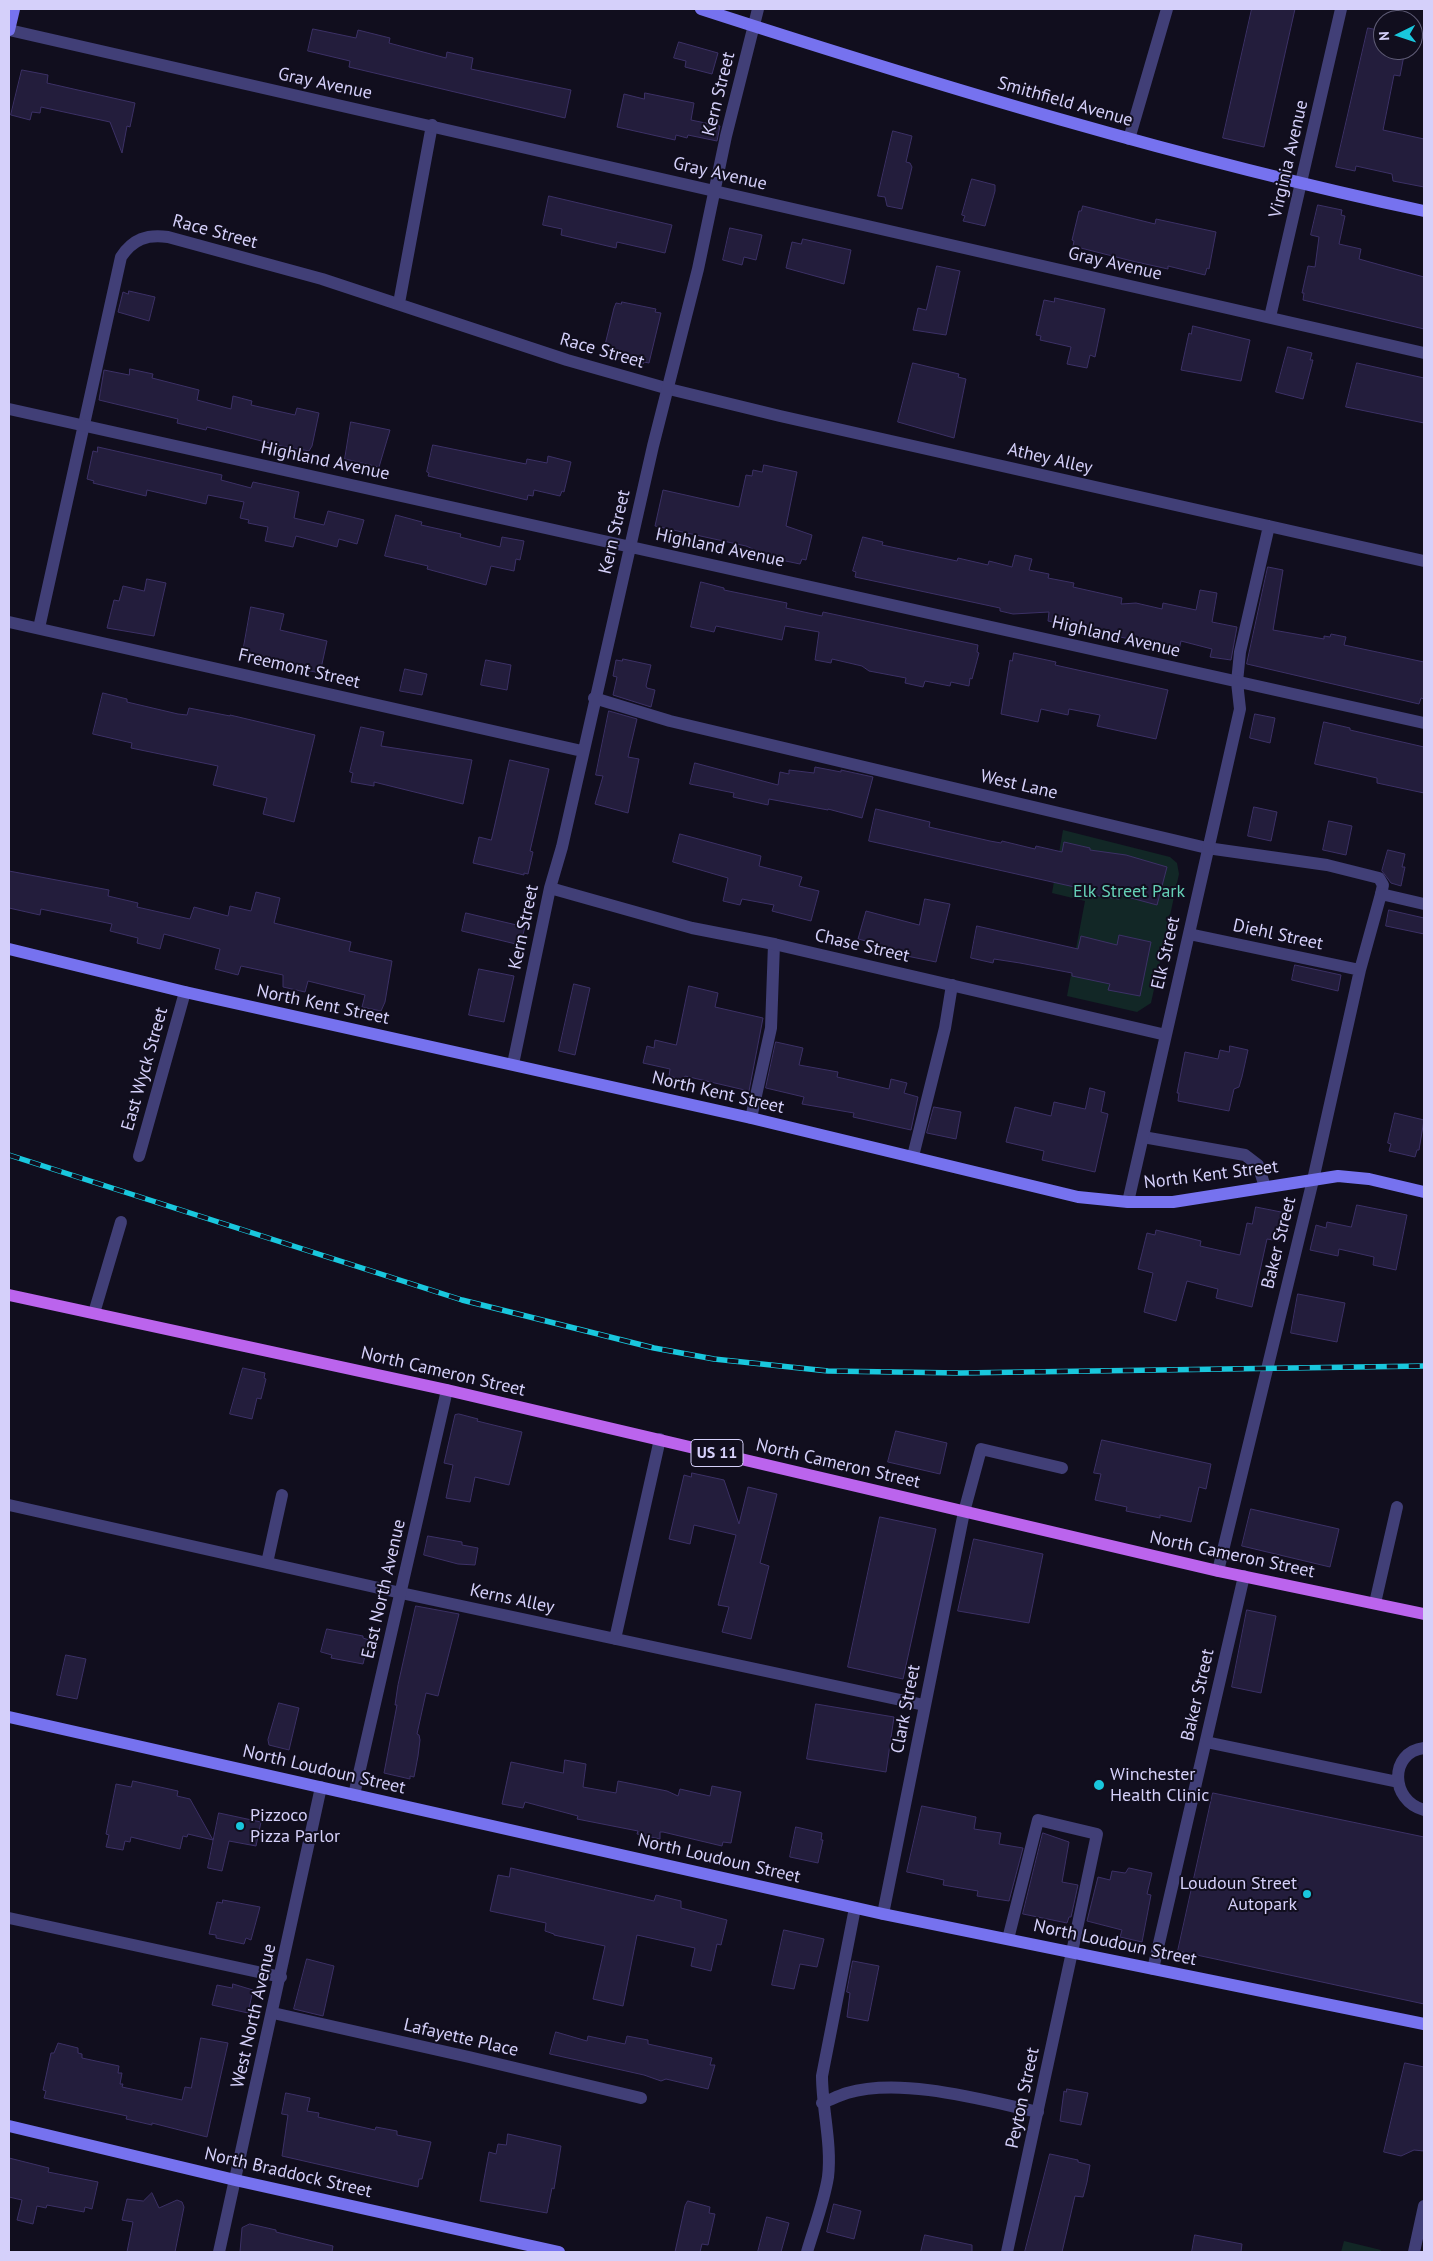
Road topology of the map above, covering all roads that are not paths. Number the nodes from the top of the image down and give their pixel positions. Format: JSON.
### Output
{"nodes":[{"id":1,"x":14,"y":9,"type":"edge"},
{"id":2,"x":701,"y":9,"type":"edge"},
{"id":3,"x":758,"y":9,"type":"edge"},
{"id":4,"x":1167,"y":9,"type":"edge"},
{"id":5,"x":1340,"y":9,"type":"edge"},
{"id":6,"x":753,"y":26,"type":"junction"},
{"id":7,"x":9,"y":30,"type":"edge"},
{"id":8,"x":432,"y":126,"type":"junction"},
{"id":9,"x":1129,"y":139,"type":"junction"},
{"id":10,"x":1301,"y":185,"type":"junction"},
{"id":11,"x":714,"y":191,"type":"junction"},
{"id":12,"x":1424,"y":211,"type":"edge"},
{"id":13,"x":399,"y":303,"type":"junction"},
{"id":14,"x":1270,"y":316,"type":"junction"},
{"id":15,"x":1424,"y":353,"type":"edge"},
{"id":16,"x":669,"y":389,"type":"junction"},
{"id":17,"x":9,"y":409,"type":"edge"},
{"id":18,"x":84,"y":425,"type":"junction"},
{"id":19,"x":1269,"y":526,"type":"junction"},
{"id":20,"x":630,"y":546,"type":"junction"},
{"id":21,"x":1424,"y":561,"type":"edge"},
{"id":22,"x":9,"y":622,"type":"edge"},
{"id":23,"x":39,"y":628,"type":"junction"},
{"id":24,"x":1237,"y":682,"type":"junction"},
{"id":25,"x":594,"y":698,"type":"junction"},
{"id":26,"x":1424,"y":723,"type":"edge"},
{"id":27,"x":582,"y":751,"type":"junction"},
{"id":28,"x":1207,"y":848,"type":"junction"},
{"id":29,"x":550,"y":888,"type":"junction"},
{"id":30,"x":1381,"y":894,"type":"junction"},
{"id":31,"x":1424,"y":904,"type":"edge"},
{"id":32,"x":1189,"y":934,"type":"junction"},
{"id":33,"x":774,"y":944,"type":"junction"},
{"id":34,"x":9,"y":949,"type":"edge"},
{"id":35,"x":1360,"y":970,"type":"junction"},
{"id":36,"x":952,"y":985,"type":"junction"},
{"id":37,"x":185,"y":992,"type":"junction"},
{"id":38,"x":1166,"y":1035,"type":"junction"},
{"id":39,"x":513,"y":1064,"type":"junction"},
{"id":40,"x":751,"y":1118,"type":"junction"},
{"id":41,"x":1143,"y":1138,"type":"junction"},
{"id":42,"x":139,"y":1156,"type":"dead end"},
{"id":43,"x":913,"y":1156,"type":"junction"},
{"id":44,"x":1313,"y":1180,"type":"junction"},
{"id":45,"x":1265,"y":1187,"type":"junction"},
{"id":46,"x":1424,"y":1192,"type":"edge"},
{"id":47,"x":1128,"y":1202,"type":"junction"},
{"id":48,"x":121,"y":1222,"type":"dead end"},
{"id":49,"x":9,"y":1295,"type":"edge"},
{"id":50,"x":94,"y":1313,"type":"junction"},
{"id":51,"x":447,"y":1390,"type":"junction"},
{"id":52,"x":660,"y":1439,"type":"junction"},
{"id":53,"x":1062,"y":1468,"type":"dead end"},
{"id":54,"x":282,"y":1495,"type":"dead end"},
{"id":55,"x":9,"y":1505,"type":"edge"},
{"id":56,"x":1397,"y":1507,"type":"dead end"},
{"id":57,"x":964,"y":1512,"type":"junction"},
{"id":58,"x":267,"y":1563,"type":"junction"},
{"id":59,"x":1218,"y":1571,"type":"junction"},
{"id":60,"x":1244,"y":1576,"type":"junction"},
{"id":61,"x":401,"y":1593,"type":"junction"},
{"id":62,"x":1375,"y":1603,"type":"junction"},
{"id":63,"x":1424,"y":1614,"type":"edge"},
{"id":64,"x":614,"y":1639,"type":"junction"},
{"id":65,"x":924,"y":1705,"type":"junction"},
{"id":66,"x":9,"y":1717,"type":"edge"},
{"id":67,"x":1206,"y":1742,"type":"junction"},
{"id":68,"x":1424,"y":1748,"type":"edge"},
{"id":69,"x":1398,"y":1782,"type":"junction"},
{"id":70,"x":322,"y":1787,"type":"junction"},
{"id":71,"x":354,"y":1795,"type":"junction"},
{"id":72,"x":1424,"y":1810,"type":"edge"},
{"id":73,"x":855,"y":1908,"type":"junction"},
{"id":74,"x":883,"y":1914,"type":"junction"},
{"id":75,"x":9,"y":1918,"type":"edge"},
{"id":76,"x":1008,"y":1939,"type":"junction"},
{"id":77,"x":1072,"y":1952,"type":"junction"},
{"id":78,"x":1153,"y":1969,"type":"junction"},
{"id":79,"x":281,"y":1977,"type":"junction"},
{"id":80,"x":273,"y":2013,"type":"junction"},
{"id":81,"x":1424,"y":2024,"type":"edge"},
{"id":82,"x":640,"y":2098,"type":"dead end"},
{"id":83,"x":822,"y":2104,"type":"junction"},
{"id":84,"x":1038,"y":2112,"type":"junction"},
{"id":85,"x":9,"y":2126,"type":"edge"},
{"id":86,"x":236,"y":2180,"type":"junction"},
{"id":87,"x":1424,"y":2206,"type":"edge"},
{"id":88,"x":1422,"y":2224,"type":"edge"},
{"id":89,"x":219,"y":2252,"type":"edge"},
{"id":90,"x":560,"y":2252,"type":"edge"},
{"id":91,"x":807,"y":2252,"type":"edge"},
{"id":92,"x":1007,"y":2252,"type":"edge"},
{"id":93,"x":1414,"y":2252,"type":"edge"}],
"edges":[{"from":1,"to":7,"type":"street"},
{"from":2,"to":6,"type":"street","name":"Smithfield Avenue"},
{"from":3,"to":6,"type":"street","name":"Kern Street"},
{"from":4,"to":9,"type":"street"},
{"from":5,"to":10,"type":"street","name":"Virginia Avenue"},
{"from":6,"to":9,"type":"street","name":"Smithfield Avenue"},
{"from":6,"to":11,"type":"street","name":"Kern Street"},
{"from":7,"to":8,"type":"street","name":"Gray Avenue"},
{"from":8,"to":11,"type":"street","name":"Gray Avenue"},
{"from":8,"to":13,"type":"street"},
{"from":9,"to":10,"type":"street","name":"Smithfield Avenue"},
{"from":10,"to":12,"type":"street","name":"Smithfield Avenue"},
{"from":10,"to":14,"type":"street","name":"Virginia Avenue"},
{"from":11,"to":14,"type":"street","name":"Gray Avenue"},
{"from":11,"to":16,"type":"street","name":"Kern Street"},
{"from":13,"to":16,"type":"street","name":"Race Street"},
{"from":13,"to":18,"type":"street","name":"Race Street"},
{"from":14,"to":15,"type":"street","name":"Gray Avenue"},
{"from":16,"to":19,"type":"street","name":"Athey Alley"},
{"from":16,"to":20,"type":"street","name":"Kern Street"},
{"from":17,"to":18,"type":"street","name":"Highland Avenue"},
{"from":18,"to":20,"type":"street","name":"Highland Avenue"},
{"from":18,"to":23,"type":"street","name":"Race Street"},
{"from":19,"to":21,"type":"street","name":"Athey Alley"},
{"from":19,"to":24,"type":"street","name":"Elk Street"},
{"from":20,"to":24,"type":"street","name":"Highland Avenue"},
{"from":20,"to":25,"type":"street","name":"Kern Street"},
{"from":22,"to":23,"type":"street","name":"Freemont Street"},
{"from":23,"to":27,"type":"street","name":"Freemont Street"},
{"from":24,"to":26,"type":"street","name":"Highland Avenue"},
{"from":24,"to":28,"type":"street","name":"Elk Street"},
{"from":25,"to":27,"type":"street","name":"Kern Street"},
{"from":25,"to":28,"type":"street","name":"West Lane"},
{"from":27,"to":29,"type":"street","name":"Kern Street"},
{"from":28,"to":30,"type":"street","name":"West Lane"},
{"from":28,"to":32,"type":"street","name":"Elk Street"},
{"from":29,"to":33,"type":"street","name":"Chase Street"},
{"from":29,"to":39,"type":"street","name":"Kern Street"},
{"from":30,"to":31,"type":"street"},
{"from":30,"to":35,"type":"street","name":"Baker Street"},
{"from":32,"to":35,"type":"street","name":"Diehl Street"},
{"from":32,"to":38,"type":"street","name":"Elk Street"},
{"from":33,"to":36,"type":"street","name":"Chase Street"},
{"from":33,"to":40,"type":"street"},
{"from":34,"to":37,"type":"street","name":"North Kent Street"},
{"from":35,"to":44,"type":"street","name":"Baker Street"},
{"from":36,"to":38,"type":"street","name":"Chase Street"},
{"from":36,"to":43,"type":"street"},
{"from":37,"to":39,"type":"street","name":"North Kent Street"},
{"from":37,"to":42,"type":"street","name":"East Wyck Street"},
{"from":38,"to":41,"type":"street","name":"Elk Street"},
{"from":39,"to":40,"type":"street","name":"North Kent Street"},
{"from":40,"to":43,"type":"street","name":"North Kent Street"},
{"from":41,"to":45,"type":"street"},
{"from":41,"to":47,"type":"street","name":"Elk Street"},
{"from":43,"to":47,"type":"street","name":"North Kent Street"},
{"from":44,"to":45,"type":"street","name":"North Kent Street"},
{"from":44,"to":46,"type":"street","name":"North Kent Street"},
{"from":44,"to":59,"type":"street","name":"Baker Street"},
{"from":45,"to":47,"type":"street","name":"North Kent Street"},
{"from":48,"to":50,"type":"street"},
{"from":49,"to":50,"type":"main road","name":"North Cameron Street","number":"US 11"},
{"from":50,"to":51,"type":"main road","name":"North Cameron Street","number":"US 11"},
{"from":51,"to":52,"type":"main road","name":"North Cameron Street","number":"US 11"},
{"from":51,"to":61,"type":"street","name":"East North Avenue"},
{"from":52,"to":57,"type":"main road","name":"North Cameron Street","number":"US 11"},
{"from":52,"to":64,"type":"street"},
{"from":53,"to":57,"type":"street","name":"Clark Street"},
{"from":54,"to":58,"type":"street"},
{"from":55,"to":58,"type":"street","name":"Kerns Alley"},
{"from":56,"to":62,"type":"street"},
{"from":57,"to":59,"type":"main road","name":"North Cameron Street","number":"US 11"},
{"from":57,"to":65,"type":"street","name":"Clark Street"},
{"from":58,"to":61,"type":"street","name":"Kerns Alley"},
{"from":59,"to":60,"type":"main road","name":"North Cameron Street","number":"US 11"},
{"from":60,"to":62,"type":"main road","name":"North Cameron Street","number":"US 11"},
{"from":60,"to":67,"type":"street","name":"Baker Street"},
{"from":61,"to":64,"type":"street","name":"Kerns Alley"},
{"from":61,"to":71,"type":"street","name":"East North Avenue"},
{"from":62,"to":63,"type":"main road","name":"North Cameron Street","number":"US 11"},
{"from":64,"to":65,"type":"street","name":"Kerns Alley"},
{"from":65,"to":74,"type":"street","name":"Clark Street"},
{"from":66,"to":70,"type":"street","name":"North Loudoun Street"},
{"from":67,"to":69,"type":"street"},
{"from":67,"to":78,"type":"street","name":"Baker Street"},
{"from":68,"to":69,"type":"street"},
{"from":69,"to":72,"type":"street"},
{"from":70,"to":71,"type":"street","name":"North Loudoun Street"},
{"from":70,"to":79,"type":"street","name":"West North Avenue"},
{"from":71,"to":73,"type":"street","name":"North Loudoun Street"},
{"from":73,"to":74,"type":"street","name":"North Loudoun Street"},
{"from":73,"to":83,"type":"street"},
{"from":74,"to":76,"type":"street","name":"North Loudoun Street"},
{"from":75,"to":79,"type":"street"},
{"from":76,"to":77,"type":"street","name":"North Loudoun Street"},
{"from":76,"to":77,"type":"street","name":"Peyton Street"},
{"from":77,"to":78,"type":"street","name":"North Loudoun Street"},
{"from":77,"to":84,"type":"street","name":"Peyton Street"},
{"from":78,"to":81,"type":"street","name":"North Loudoun Street"},
{"from":79,"to":80,"type":"street","name":"West North Avenue"},
{"from":80,"to":82,"type":"street","name":"Lafayette Place"},
{"from":80,"to":86,"type":"street","name":"West North Avenue"},
{"from":83,"to":84,"type":"street"},
{"from":83,"to":91,"type":"street"},
{"from":84,"to":92,"type":"street","name":"Peyton Street"},
{"from":85,"to":86,"type":"street","name":"North Braddock Street"},
{"from":86,"to":89,"type":"street","name":"West North Avenue"},
{"from":86,"to":90,"type":"street","name":"North Braddock Street"},
{"from":87,"to":88,"type":"street"},
{"from":88,"to":93,"type":"street"}]}
